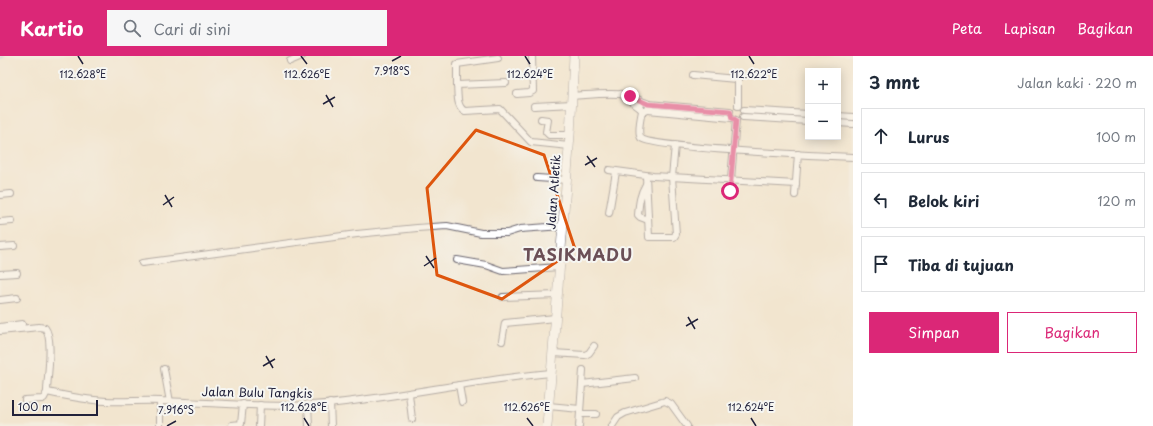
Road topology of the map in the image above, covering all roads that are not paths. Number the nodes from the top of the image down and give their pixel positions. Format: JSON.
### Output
{"nodes":[{"id":1,"x":302,"y":56,"type":"edge"},
{"id":2,"x":532,"y":56,"type":"edge"},
{"id":3,"x":574,"y":56,"type":"edge"},
{"id":4,"x":498,"y":58,"type":"dead end"},
{"id":5,"x":290,"y":61,"type":"dead end"},
{"id":6,"x":693,"y":75,"type":"dead end"},
{"id":7,"x":456,"y":84,"type":"junction"},
{"id":8,"x":506,"y":84,"type":"dead end"},
{"id":9,"x":517,"y":94,"type":"dead end"},
{"id":10,"x":572,"y":100,"type":"junction"},
{"id":11,"x":534,"y":106,"type":"dead end"},
{"id":12,"x":738,"y":106,"type":"junction"},
{"id":13,"x":644,"y":107,"type":"junction"},
{"id":14,"x":744,"y":110,"type":"junction"},
{"id":15,"x":730,"y":111,"type":"junction"},
{"id":16,"x":805,"y":114,"type":"edge"},
{"id":17,"x":841,"y":116,"type":"edge"},
{"id":18,"x":743,"y":117,"type":"junction"},
{"id":19,"x":853,"y":117,"type":"edge"},
{"id":20,"x":540,"y":119,"type":"dead end"},
{"id":21,"x":734,"y":119,"type":"junction"},
{"id":22,"x":801,"y":121,"type":"junction"},
{"id":23,"x":805,"y":122,"type":"edge"},
{"id":24,"x":841,"y":123,"type":"edge"},
{"id":25,"x":853,"y":124,"type":"edge"},
{"id":26,"x":570,"y":135,"type":"junction"},
{"id":27,"x":675,"y":145,"type":"junction"},
{"id":28,"x":569,"y":146,"type":"junction"},
{"id":29,"x":734,"y":150,"type":"junction"},
{"id":30,"x":798,"y":154,"type":"junction"},
{"id":31,"x":853,"y":157,"type":"edge"},
{"id":32,"x":609,"y":170,"type":"dead end"},
{"id":33,"x":616,"y":172,"type":"junction"},
{"id":34,"x":646,"y":176,"type":"junction"},
{"id":35,"x":672,"y":177,"type":"junction"},
{"id":36,"x":537,"y":178,"type":"dead end"},
{"id":37,"x":567,"y":180,"type":"junction"},
{"id":38,"x":731,"y":180,"type":"junction"},
{"id":39,"x":646,"y":184,"type":"junction"},
{"id":40,"x":796,"y":184,"type":"junction"},
{"id":41,"x":730,"y":191,"type":"dead end"},
{"id":42,"x":11,"y":194,"type":"dead end"},
{"id":43,"x":0,"y":195,"type":"edge"},
{"id":44,"x":795,"y":195,"type":"dead end"},
{"id":45,"x":609,"y":214,"type":"dead end"},
{"id":46,"x":648,"y":220,"type":"junction"},
{"id":47,"x":12,"y":221,"type":"dead end"},
{"id":48,"x":0,"y":222,"type":"edge"},
{"id":49,"x":563,"y":226,"type":"junction"},
{"id":50,"x":14,"y":246,"type":"dead end"},
{"id":51,"x":0,"y":247,"type":"edge"},
{"id":52,"x":457,"y":260,"type":"dead end"},
{"id":53,"x":142,"y":263,"type":"dead end"},
{"id":54,"x":559,"y":267,"type":"junction"},
{"id":55,"x":17,"y":273,"type":"dead end"},
{"id":56,"x":0,"y":274,"type":"edge"},
{"id":57,"x":557,"y":295,"type":"junction"},
{"id":58,"x":503,"y":297,"type":"dead end"},
{"id":59,"x":17,"y":298,"type":"dead end"},
{"id":60,"x":0,"y":300,"type":"edge"},
{"id":61,"x":556,"y":318,"type":"junction"},
{"id":62,"x":22,"y":324,"type":"dead end"},
{"id":63,"x":0,"y":327,"type":"edge"},
{"id":64,"x":0,"y":332,"type":"edge"},
{"id":65,"x":502,"y":341,"type":"dead end"},
{"id":66,"x":594,"y":346,"type":"dead end"},
{"id":67,"x":553,"y":353,"type":"junction"},
{"id":68,"x":164,"y":369,"type":"dead end"},
{"id":69,"x":583,"y":370,"type":"dead end"},
{"id":70,"x":551,"y":373,"type":"junction"},
{"id":71,"x":635,"y":378,"type":"dead end"},
{"id":72,"x":582,"y":384,"type":"junction"},
{"id":73,"x":459,"y":385,"type":"junction"},
{"id":74,"x":47,"y":392,"type":"junction"},
{"id":75,"x":409,"y":394,"type":"junction"},
{"id":76,"x":25,"y":400,"type":"dead end"},
{"id":77,"x":160,"y":401,"type":"junction"},
{"id":78,"x":170,"y":402,"type":"junction"},
{"id":79,"x":462,"y":402,"type":"dead end"},
{"id":80,"x":330,"y":403,"type":"junction"},
{"id":81,"x":243,"y":404,"type":"junction"},
{"id":82,"x":308,"y":404,"type":"junction"},
{"id":83,"x":260,"y":405,"type":"junction"},
{"id":84,"x":549,"y":406,"type":"junction"},
{"id":85,"x":580,"y":412,"type":"junction"},
{"id":86,"x":596,"y":414,"type":"dead end"},
{"id":87,"x":412,"y":419,"type":"dead end"},
{"id":88,"x":232,"y":425,"type":"dead end"},
{"id":89,"x":160,"y":426,"type":"edge"},
{"id":90,"x":259,"y":426,"type":"edge"},
{"id":91,"x":309,"y":426,"type":"edge"},
{"id":92,"x":331,"y":426,"type":"edge"},
{"id":93,"x":547,"y":426,"type":"edge"},
{"id":94,"x":579,"y":426,"type":"edge"},
{"id":95,"x":612,"y":426,"type":"edge"},
{"id":96,"x":685,"y":426,"type":"edge"}],
"edges":[{"from":1,"to":5,"type":"street"},
{"from":2,"to":9,"type":"street"},
{"from":3,"to":10,"type":"street","name":"Jalan Atletik"},
{"from":4,"to":7,"type":"street"},
{"from":6,"to":12,"type":"street"},
{"from":7,"to":8,"type":"street"},
{"from":7,"to":28,"type":"street"},
{"from":10,"to":11,"type":"street"},
{"from":10,"to":13,"type":"street"},
{"from":10,"to":26,"type":"street","name":"Jalan Atletik"},
{"from":12,"to":14,"type":"street"},
{"from":12,"to":15,"type":"street"},
{"from":13,"to":15,"type":"street"},
{"from":13,"to":21,"type":"street"},
{"from":13,"to":27,"type":"street"},
{"from":14,"to":16,"type":"street"},
{"from":14,"to":18,"type":"street"},
{"from":15,"to":21,"type":"street"},
{"from":16,"to":22,"type":"street"},
{"from":17,"to":19,"type":"street"},
{"from":18,"to":21,"type":"street"},
{"from":18,"to":22,"type":"street"},
{"from":20,"to":26,"type":"street"},
{"from":21,"to":29,"type":"street"},
{"from":22,"to":23,"type":"street"},
{"from":24,"to":25,"type":"street"},
{"from":26,"to":28,"type":"street","name":"Jalan Atletik"},
{"from":27,"to":29,"type":"street"},
{"from":27,"to":35,"type":"street"},
{"from":28,"to":37,"type":"street","name":"Jalan Atletik"},
{"from":29,"to":30,"type":"street"},
{"from":29,"to":38,"type":"street"},
{"from":30,"to":31,"type":"street"},
{"from":30,"to":40,"type":"street"},
{"from":32,"to":33,"type":"street"},
{"from":33,"to":34,"type":"street"},
{"from":33,"to":45,"type":"street"},
{"from":34,"to":35,"type":"street"},
{"from":34,"to":39,"type":"street"},
{"from":35,"to":38,"type":"street"},
{"from":35,"to":46,"type":"street"},
{"from":36,"to":37,"type":"street"},
{"from":37,"to":49,"type":"street","name":"Jalan Atletik"},
{"from":38,"to":40,"type":"street"},
{"from":38,"to":41,"type":"street"},
{"from":39,"to":46,"type":"street"},
{"from":39,"to":46,"type":"street"},
{"from":40,"to":44,"type":"street"},
{"from":42,"to":43,"type":"street"},
{"from":47,"to":48,"type":"street"},
{"from":49,"to":53,"type":"street"},
{"from":49,"to":54,"type":"street","name":"Jalan Atletik"},
{"from":50,"to":51,"type":"street"},
{"from":52,"to":54,"type":"street"},
{"from":54,"to":57,"type":"street","name":"Jalan Atletik"},
{"from":55,"to":56,"type":"street"},
{"from":57,"to":58,"type":"street"},
{"from":57,"to":61,"type":"street","name":"Jalan Atletik"},
{"from":59,"to":60,"type":"street"},
{"from":61,"to":65,"type":"street"},
{"from":61,"to":67,"type":"street","name":"Jalan Atletik"},
{"from":62,"to":63,"type":"street"},
{"from":64,"to":74,"type":"street"},
{"from":66,"to":67,"type":"street"},
{"from":67,"to":70,"type":"street","name":"Jalan Atletik"},
{"from":68,"to":78,"type":"street"},
{"from":69,"to":72,"type":"street"},
{"from":70,"to":73,"type":"street","name":"Jalan Bulu Tangkis"},
{"from":70,"to":84,"type":"street","name":"Jalan Atletik"},
{"from":71,"to":72,"type":"street"},
{"from":72,"to":85,"type":"street"},
{"from":73,"to":75,"type":"street","name":"Jalan Bulu Tangkis"},
{"from":73,"to":79,"type":"street"},
{"from":74,"to":76,"type":"street"},
{"from":74,"to":77,"type":"street","name":"Jalan Bulu Tangkis"},
{"from":75,"to":80,"type":"street","name":"Jalan Bulu Tangkis"},
{"from":75,"to":87,"type":"street"},
{"from":77,"to":78,"type":"street","name":"Jalan Bulu Tangkis"},
{"from":77,"to":89,"type":"street"},
{"from":78,"to":81,"type":"street","name":"Jalan Bulu Tangkis"},
{"from":80,"to":82,"type":"street","name":"Jalan Bulu Tangkis"},
{"from":80,"to":92,"type":"street"},
{"from":81,"to":83,"type":"street","name":"Jalan Bulu Tangkis"},
{"from":81,"to":88,"type":"street"},
{"from":82,"to":83,"type":"street","name":"Jalan Bulu Tangkis"},
{"from":82,"to":91,"type":"street"},
{"from":83,"to":90,"type":"street"},
{"from":84,"to":85,"type":"street"},
{"from":84,"to":93,"type":"street","name":"Jalan Atletik"},
{"from":85,"to":86,"type":"street"},
{"from":85,"to":94,"type":"street"},
{"from":95,"to":96,"type":"street"}]}
